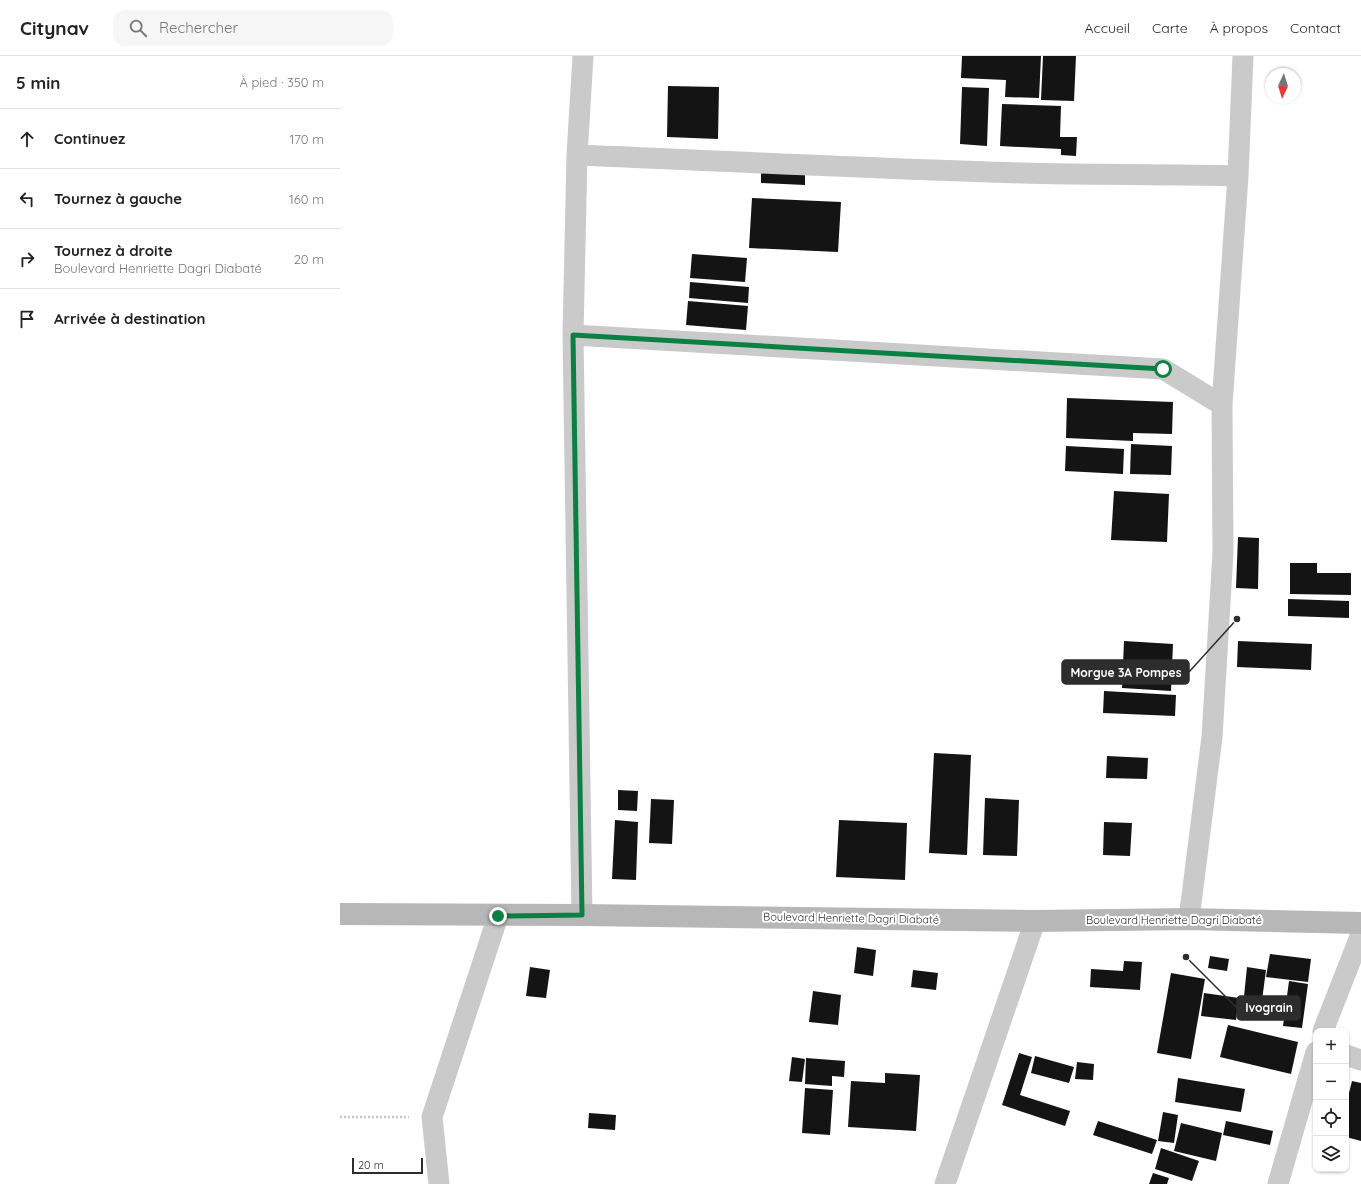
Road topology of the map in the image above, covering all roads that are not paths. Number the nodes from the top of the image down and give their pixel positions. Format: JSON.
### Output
{"nodes":[{"id":1,"x":583,"y":56,"type":"edge"},
{"id":2,"x":1243,"y":56,"type":"edge"},
{"id":3,"x":577,"y":155,"type":"junction"},
{"id":4,"x":1238,"y":176,"type":"junction"},
{"id":5,"x":573,"y":335,"type":"junction"},
{"id":6,"x":1222,"y":405,"type":"junction"},
{"id":7,"x":340,"y":914,"type":"edge"},
{"id":8,"x":582,"y":915,"type":"junction"},
{"id":9,"x":498,"y":916,"type":"junction"},
{"id":10,"x":1189,"y":919,"type":"junction"},
{"id":11,"x":1035,"y":921,"type":"junction"},
{"id":12,"x":1361,"y":923,"type":"edge"},
{"id":13,"x":1361,"y":934,"type":"edge"},
{"id":14,"x":1325,"y":1028,"type":"edge"},
{"id":15,"x":1349,"y":1056,"type":"edge"},
{"id":16,"x":1361,"y":1060,"type":"edge"},
{"id":17,"x":1313,"y":1062,"type":"edge"},
{"id":18,"x":439,"y":1184,"type":"edge"},
{"id":19,"x":945,"y":1184,"type":"edge"},
{"id":20,"x":1278,"y":1184,"type":"edge"}],
"edges":[{"from":1,"to":3,"type":"street"},
{"from":2,"to":4,"type":"street"},
{"from":3,"to":4,"type":"street"},
{"from":3,"to":5,"type":"street"},
{"from":4,"to":6,"type":"street"},
{"from":5,"to":6,"type":"street"},
{"from":5,"to":8,"type":"street"},
{"from":6,"to":10,"type":"street"},
{"from":7,"to":9,"type":"main road","name":"Boulevard Henriette Dagri Diabaté"},
{"from":8,"to":9,"type":"main road","name":"Boulevard Henriette Dagri Diabaté"},
{"from":8,"to":11,"type":"main road","name":"Boulevard Henriette Dagri Diabaté"},
{"from":9,"to":18,"type":"street"},
{"from":10,"to":11,"type":"main road","name":"Boulevard Henriette Dagri Diabaté"},
{"from":10,"to":12,"type":"main road","name":"Boulevard Henriette Dagri Diabaté"},
{"from":11,"to":19,"type":"street"},
{"from":13,"to":14,"type":"street"},
{"from":15,"to":16,"type":"street"},
{"from":17,"to":20,"type":"street"}]}
